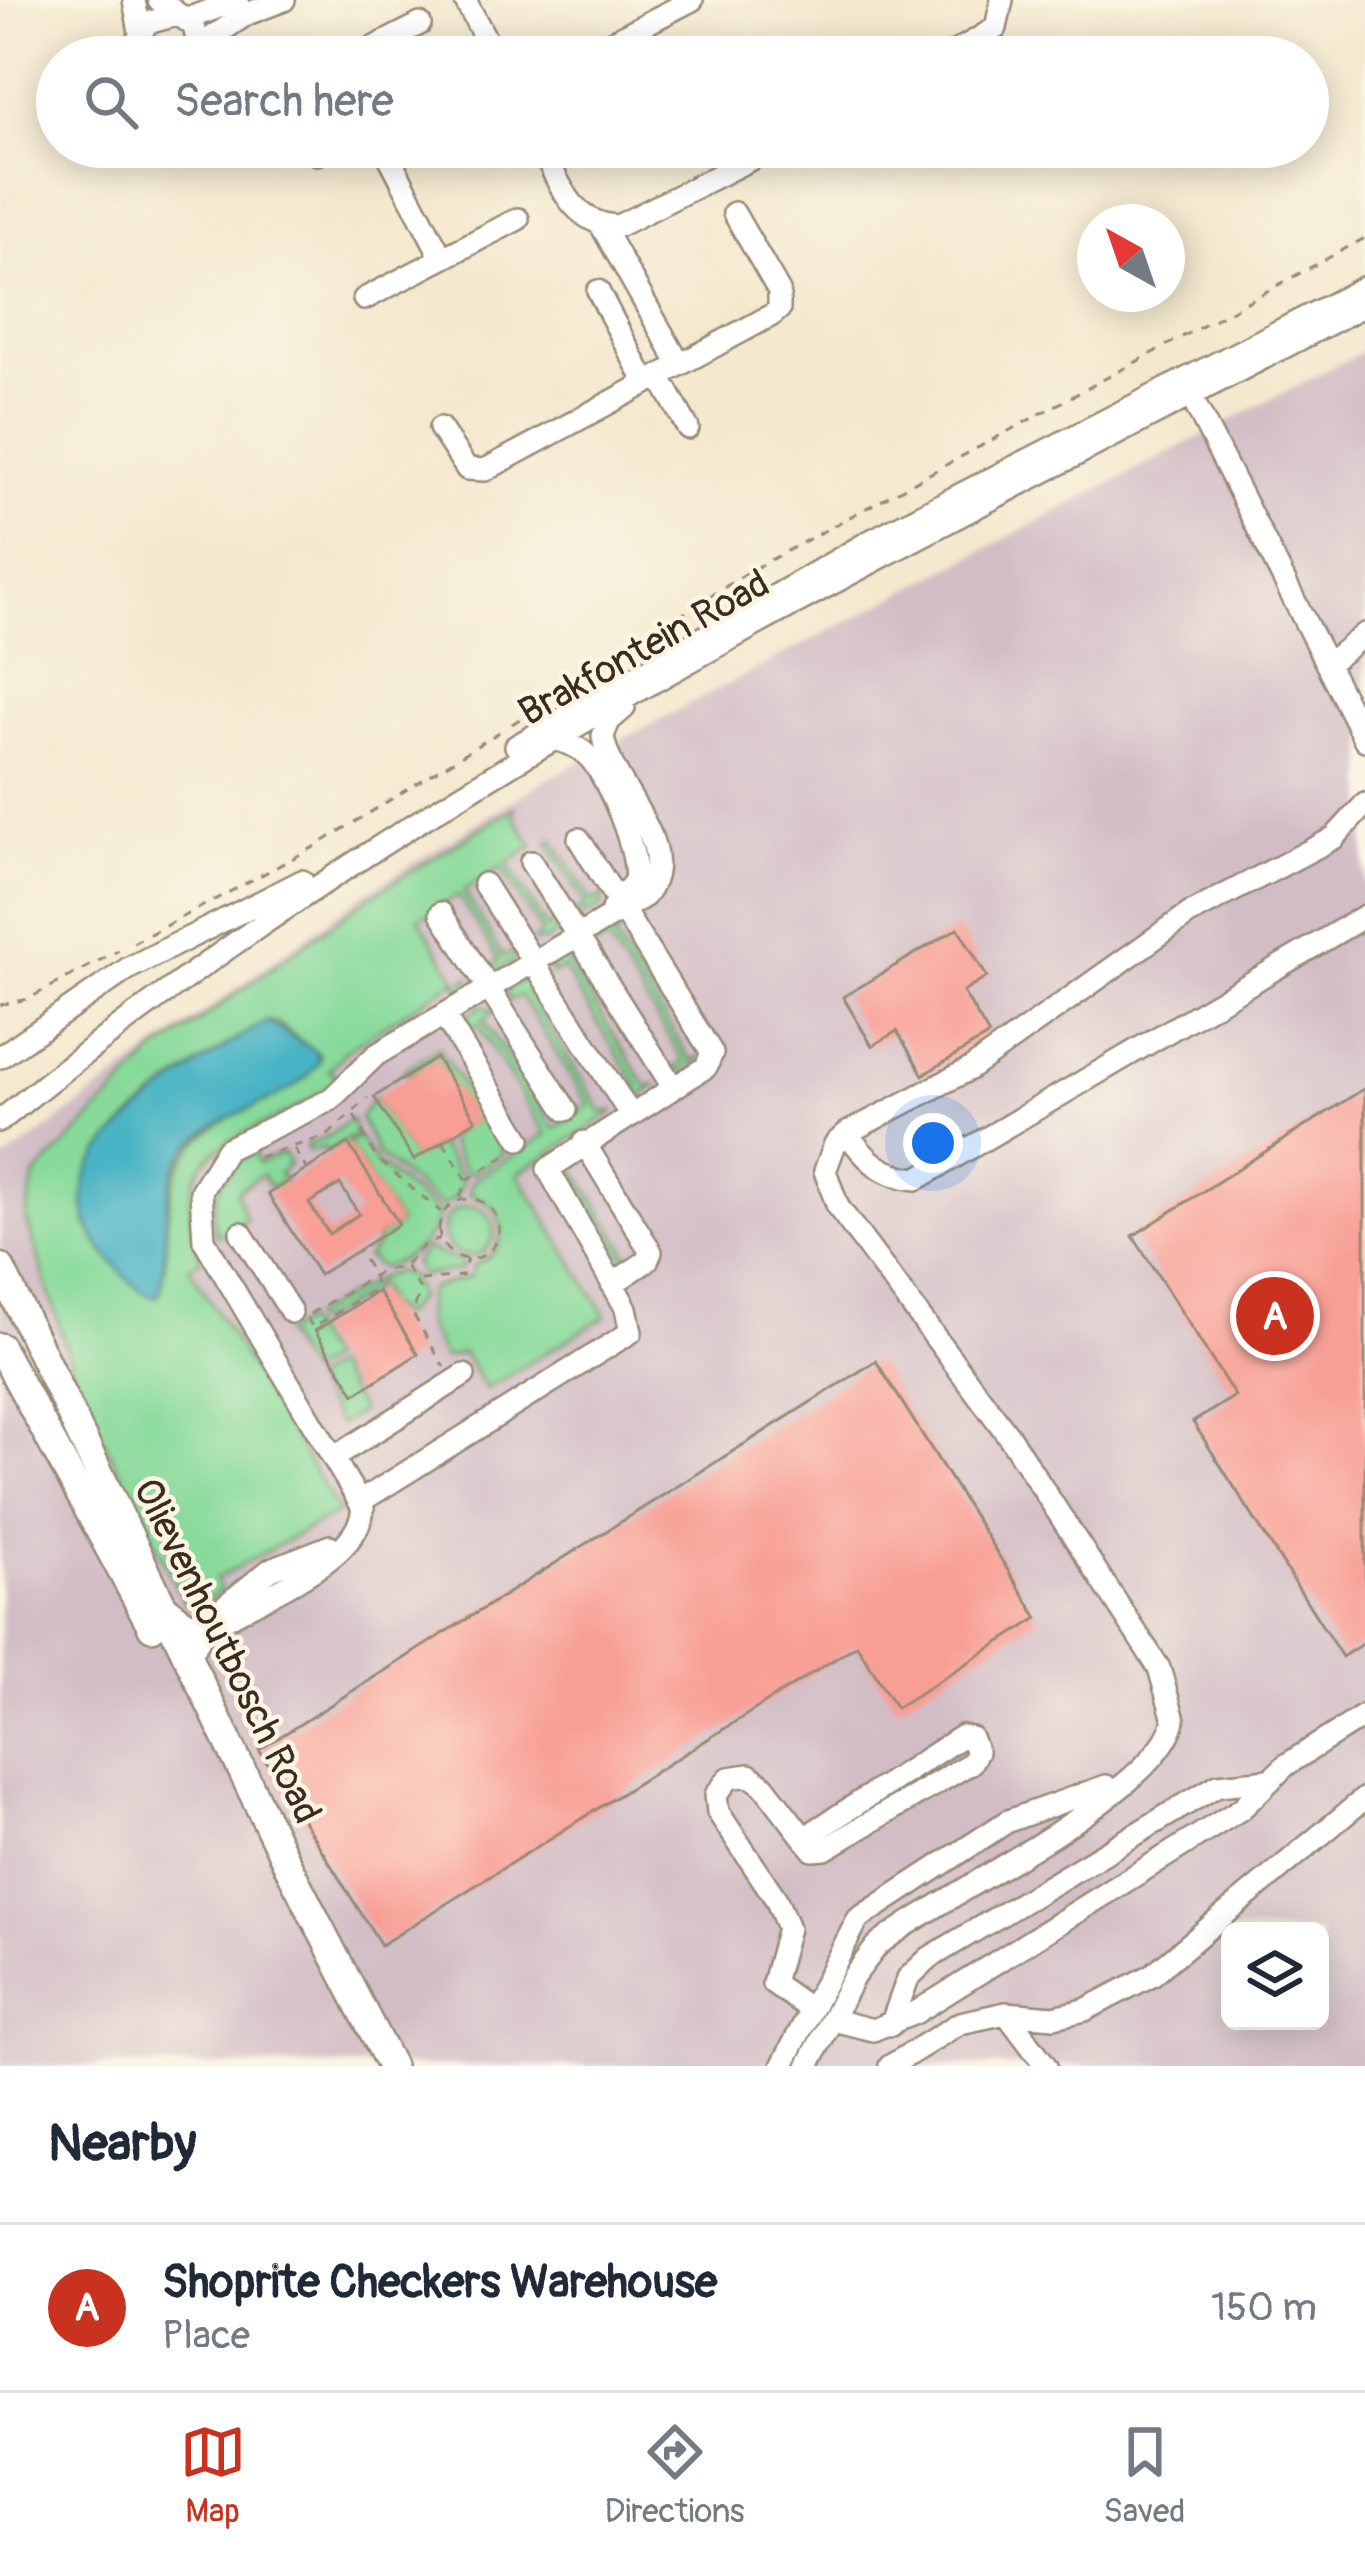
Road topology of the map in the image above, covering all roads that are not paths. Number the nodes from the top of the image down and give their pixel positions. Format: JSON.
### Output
{"nodes":[{"id":1,"x":134,"y":0,"type":"edge"},
{"id":2,"x":238,"y":0,"type":"edge"},
{"id":3,"x":284,"y":0,"type":"edge"},
{"id":4,"x":465,"y":0,"type":"edge"},
{"id":5,"x":692,"y":0,"type":"edge"},
{"id":6,"x":1002,"y":0,"type":"edge"},
{"id":7,"x":174,"y":11,"type":"edge"},
{"id":8,"x":420,"y":24,"type":"dead end"},
{"id":9,"x":140,"y":32,"type":"junction"},
{"id":10,"x":140,"y":36,"type":"edge"},
{"id":11,"x":191,"y":36,"type":"edge"},
{"id":12,"x":219,"y":36,"type":"edge"},
{"id":13,"x":396,"y":36,"type":"edge"},
{"id":14,"x":483,"y":36,"type":"edge"},
{"id":15,"x":623,"y":36,"type":"edge"},
{"id":16,"x":982,"y":36,"type":"edge"},
{"id":17,"x":395,"y":168,"type":"edge"},
{"id":18,"x":553,"y":168,"type":"edge"},
{"id":19,"x":734,"y":168,"type":"edge"},
{"id":20,"x":734,"y":213,"type":"dead end"},
{"id":21,"x":518,"y":219,"type":"dead end"},
{"id":22,"x":602,"y":225,"type":"junction"},
{"id":23,"x":442,"y":258,"type":"junction"},
{"id":24,"x":1365,"y":287,"type":"edge"},
{"id":25,"x":598,"y":291,"type":"dead end"},
{"id":26,"x":364,"y":298,"type":"dead end"},
{"id":27,"x":1365,"y":305,"type":"edge"},
{"id":28,"x":680,"y":365,"type":"junction"},
{"id":29,"x":653,"y":379,"type":"junction"},
{"id":30,"x":1190,"y":396,"type":"junction"},
{"id":31,"x":440,"y":428,"type":"dead end"},
{"id":32,"x":688,"y":428,"type":"dead end"},
{"id":33,"x":1018,"y":462,"type":"junction"},
{"id":34,"x":1365,"y":634,"type":"edge"},
{"id":35,"x":1329,"y":663,"type":"junction"},
{"id":36,"x":661,"y":677,"type":"junction"},
{"id":37,"x":555,"y":739,"type":"junction"},
{"id":38,"x":1365,"y":740,"type":"edge"},
{"id":39,"x":1365,"y":804,"type":"edge"},
{"id":40,"x":579,"y":839,"type":"dead end"},
{"id":41,"x":531,"y":862,"type":"dead end"},
{"id":42,"x":484,"y":884,"type":"dead end"},
{"id":43,"x":617,"y":908,"type":"junction"},
{"id":44,"x":441,"y":913,"type":"dead end"},
{"id":45,"x":1365,"y":916,"type":"edge"},
{"id":46,"x":577,"y":933,"type":"junction"},
{"id":47,"x":532,"y":962,"type":"junction"},
{"id":48,"x":488,"y":990,"type":"junction"},
{"id":49,"x":446,"y":1017,"type":"junction"},
{"id":50,"x":0,"y":1057,"type":"edge"},
{"id":51,"x":673,"y":1088,"type":"junction"},
{"id":52,"x":566,"y":1110,"type":"dead end"},
{"id":53,"x":630,"y":1114,"type":"junction"},
{"id":54,"x":0,"y":1121,"type":"edge"},
{"id":55,"x":847,"y":1133,"type":"junction"},
{"id":56,"x":520,"y":1138,"type":"road end"},
{"id":57,"x":584,"y":1142,"type":"junction"},
{"id":58,"x":241,"y":1233,"type":"dead end"},
{"id":59,"x":0,"y":1267,"type":"edge"},
{"id":60,"x":266,"y":1270,"type":"junction"},
{"id":61,"x":612,"y":1284,"type":"junction"},
{"id":62,"x":234,"y":1290,"type":"junction"},
{"id":63,"x":299,"y":1314,"type":"road end"},
{"id":64,"x":0,"y":1347,"type":"edge"},
{"id":65,"x":459,"y":1378,"type":"road end"},
{"id":66,"x":336,"y":1456,"type":"junction"},
{"id":67,"x":361,"y":1510,"type":"junction"},
{"id":68,"x":155,"y":1594,"type":"junction"},
{"id":69,"x":192,"y":1670,"type":"junction"},
{"id":70,"x":1365,"y":1715,"type":"edge"},
{"id":71,"x":1129,"y":1778,"type":"junction"},
{"id":72,"x":1269,"y":1780,"type":"junction"},
{"id":73,"x":1365,"y":1798,"type":"edge"},
{"id":74,"x":804,"y":1838,"type":"junction"},
{"id":75,"x":1066,"y":1876,"type":"junction"},
{"id":76,"x":1083,"y":1906,"type":"junction"},
{"id":77,"x":810,"y":2009,"type":"junction"},
{"id":78,"x":1006,"y":2013,"type":"junction"},
{"id":79,"x":833,"y":2020,"type":"junction"},
{"id":80,"x":891,"y":2025,"type":"junction"},
{"id":81,"x":369,"y":2066,"type":"edge"},
{"id":82,"x":391,"y":2066,"type":"edge"},
{"id":83,"x":782,"y":2066,"type":"edge"},
{"id":84,"x":808,"y":2066,"type":"edge"},
{"id":85,"x":890,"y":2066,"type":"edge"},
{"id":86,"x":1046,"y":2066,"type":"edge"}],
"edges":[{"from":1,"to":9,"type":"street"},
{"from":2,"to":7,"type":"street"},
{"from":3,"to":12,"type":"street"},
{"from":4,"to":14,"type":"street"},
{"from":5,"to":15,"type":"street"},
{"from":6,"to":16,"type":"street"},
{"from":7,"to":9,"type":"street"},
{"from":7,"to":11,"type":"street"},
{"from":8,"to":13,"type":"street"},
{"from":9,"to":10,"type":"street"},
{"from":17,"to":23,"type":"street"},
{"from":18,"to":22,"type":"street"},
{"from":19,"to":22,"type":"street"},
{"from":20,"to":28,"type":"street"},
{"from":21,"to":23,"type":"street"},
{"from":22,"to":28,"type":"street"},
{"from":23,"to":26,"type":"street"},
{"from":24,"to":33,"type":"street","name":"Brakfontein Road"},
{"from":25,"to":29,"type":"street"},
{"from":27,"to":30,"type":"street","name":"Brakfontein Road"},
{"from":28,"to":29,"type":"street"},
{"from":29,"to":31,"type":"street"},
{"from":29,"to":32,"type":"street"},
{"from":30,"to":33,"type":"street"},
{"from":30,"to":35,"type":"street"},
{"from":30,"to":36,"type":"street","name":"Brakfontein Road"},
{"from":33,"to":50,"type":"street","name":"Brakfontein Road"},
{"from":34,"to":35,"type":"street"},
{"from":35,"to":38,"type":"street"},
{"from":36,"to":37,"type":"street","name":"Brakfontein Road"},
{"from":36,"to":43,"type":"street"},
{"from":37,"to":43,"type":"street"},
{"from":37,"to":54,"type":"street","name":"Brakfontein Road"},
{"from":39,"to":55,"type":"street"},
{"from":40,"to":43,"type":"street"},
{"from":41,"to":46,"type":"street"},
{"from":42,"to":47,"type":"street"},
{"from":43,"to":46,"type":"street"},
{"from":43,"to":51,"type":"street"},
{"from":44,"to":48,"type":"street"},
{"from":45,"to":55,"type":"street"},
{"from":46,"to":47,"type":"street"},
{"from":46,"to":51,"type":"street"},
{"from":47,"to":48,"type":"street"},
{"from":47,"to":53,"type":"street"},
{"from":48,"to":49,"type":"street"},
{"from":48,"to":52,"type":"street"},
{"from":49,"to":56,"type":"street"},
{"from":49,"to":62,"type":"street"},
{"from":51,"to":53,"type":"street"},
{"from":53,"to":57,"type":"street"},
{"from":55,"to":71,"type":"street"},
{"from":57,"to":61,"type":"street"},
{"from":57,"to":61,"type":"street"},
{"from":58,"to":60,"type":"street"},
{"from":59,"to":68,"type":"main road","name":"Olievenhoutbosch Road"},
{"from":60,"to":62,"type":"street"},
{"from":60,"to":63,"type":"street"},
{"from":61,"to":67,"type":"street"},
{"from":62,"to":66,"type":"street"},
{"from":64,"to":81,"type":"main road","name":"Olievenhoutbosch Road"},
{"from":65,"to":66,"type":"street"},
{"from":66,"to":67,"type":"street"},
{"from":67,"to":68,"type":"street"},
{"from":67,"to":69,"type":"street"},
{"from":68,"to":69,"type":"main road","name":"Olievenhoutbosch Road"},
{"from":69,"to":82,"type":"main road","name":"Olievenhoutbosch Road"},
{"from":70,"to":72,"type":"street"},
{"from":71,"to":77,"type":"street"},
{"from":71,"to":79,"type":"street"},
{"from":72,"to":75,"type":"street"},
{"from":72,"to":76,"type":"street"},
{"from":73,"to":78,"type":"street"},
{"from":74,"to":74,"type":"street"},
{"from":74,"to":77,"type":"street"},
{"from":75,"to":76,"type":"street"},
{"from":75,"to":80,"type":"street"},
{"from":76,"to":80,"type":"street"},
{"from":77,"to":83,"type":"street"},
{"from":78,"to":85,"type":"street"},
{"from":78,"to":86,"type":"street"},
{"from":79,"to":80,"type":"street"},
{"from":79,"to":84,"type":"street"}]}
